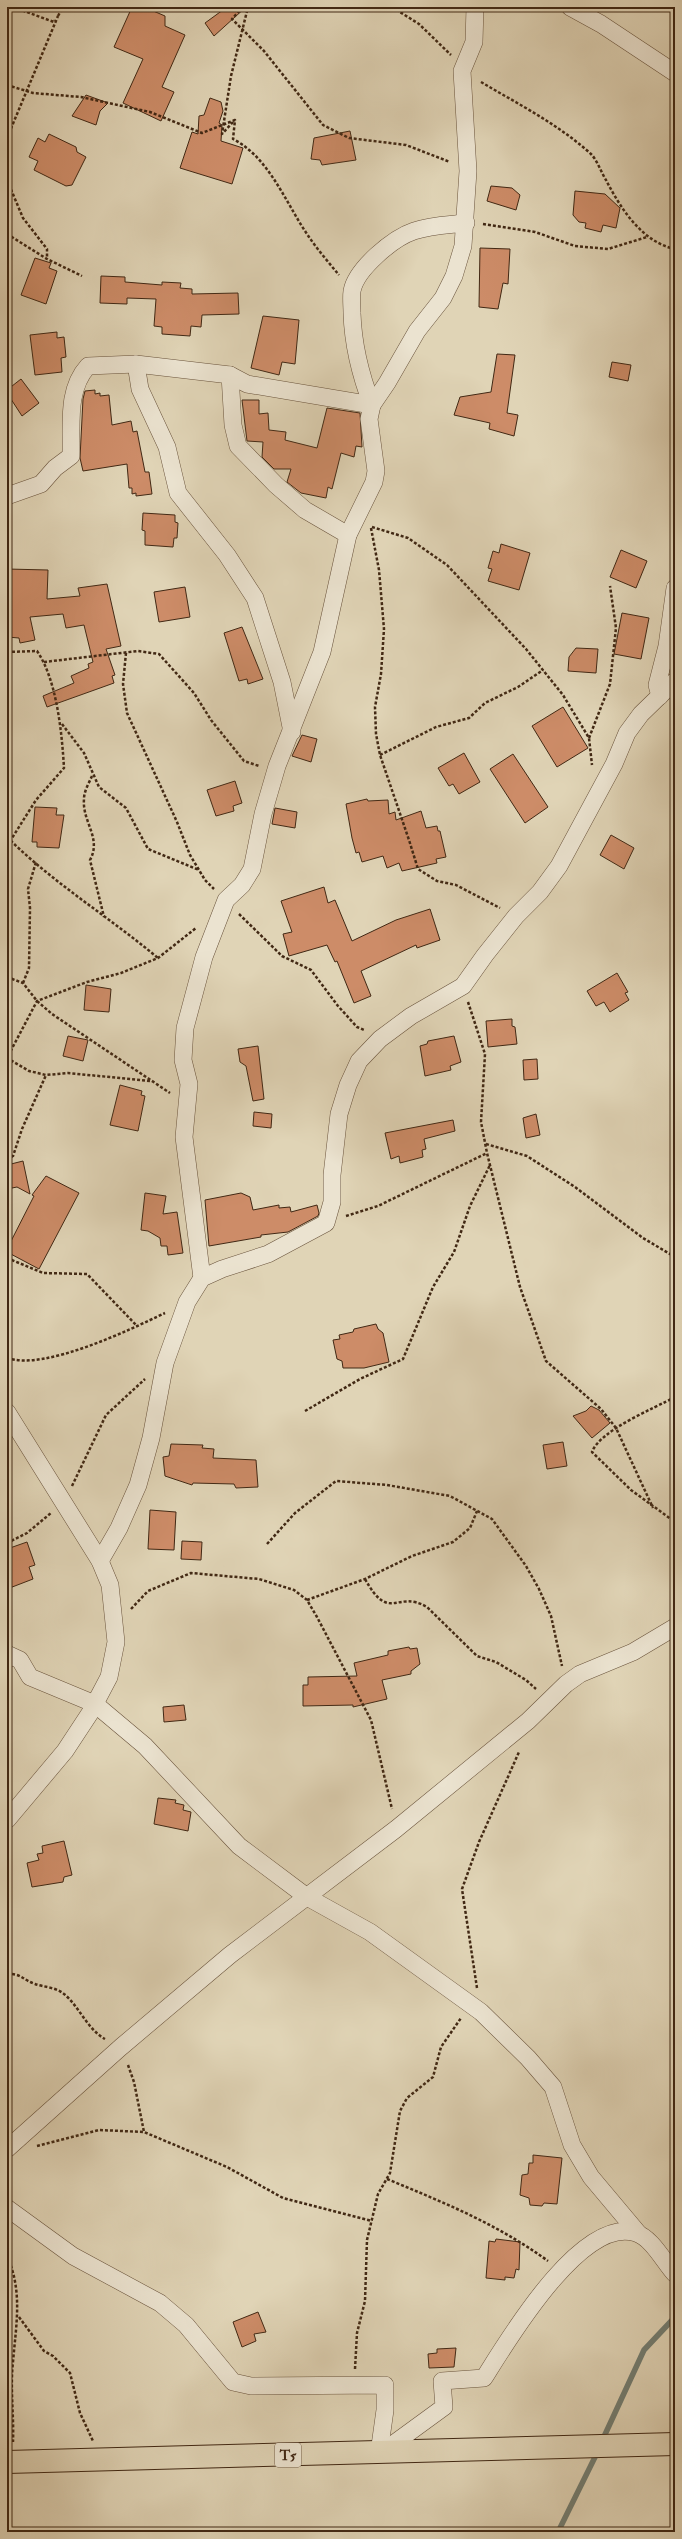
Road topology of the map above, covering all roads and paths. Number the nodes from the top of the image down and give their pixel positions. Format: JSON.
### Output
{"nodes":[{"id":1,"x":13,"y":7,"type":"edge"},
{"id":2,"x":64,"y":7,"type":"edge"},
{"id":3,"x":243,"y":7,"type":"edge"},
{"id":4,"x":248,"y":7,"type":"edge"},
{"id":5,"x":392,"y":7,"type":"edge"},
{"id":6,"x":475,"y":7,"type":"edge"},
{"id":7,"x":570,"y":7,"type":"edge"},
{"id":8,"x":58,"y":16,"type":"junction"},
{"id":9,"x":462,"y":70,"type":"junction"},
{"id":10,"x":675,"y":73,"type":"edge"},
{"id":11,"x":7,"y":85,"type":"edge"},
{"id":12,"x":28,"y":92,"type":"junction"},
{"id":13,"x":235,"y":120,"type":"junction"},
{"id":14,"x":7,"y":138,"type":"edge"},
{"id":15,"x":468,"y":171,"type":"junction"},
{"id":16,"x":7,"y":180,"type":"edge"},
{"id":17,"x":466,"y":223,"type":"junction"},
{"id":18,"x":7,"y":234,"type":"edge"},
{"id":19,"x":647,"y":237,"type":"junction"},
{"id":20,"x":675,"y":249,"type":"edge"},
{"id":21,"x":48,"y":259,"type":"junction"},
{"id":22,"x":82,"y":276,"type":"dead end"},
{"id":23,"x":352,"y":291,"type":"junction"},
{"id":24,"x":136,"y":364,"type":"junction"},
{"id":25,"x":230,"y":375,"type":"junction"},
{"id":26,"x":372,"y":405,"type":"junction"},
{"id":27,"x":7,"y":496,"type":"edge"},
{"id":28,"x":356,"y":516,"type":"junction"},
{"id":29,"x":371,"y":527,"type":"junction"},
{"id":30,"x":348,"y":535,"type":"junction"},
{"id":31,"x":610,"y":586,"type":"dead end"},
{"id":32,"x":675,"y":588,"type":"edge"},
{"id":33,"x":7,"y":652,"type":"edge"},
{"id":34,"x":126,"y":653,"type":"junction"},
{"id":35,"x":44,"y":662,"type":"junction"},
{"id":36,"x":543,"y":670,"type":"junction"},
{"id":37,"x":675,"y":681,"type":"edge"},
{"id":38,"x":660,"y":696,"type":"junction"},
{"id":39,"x":60,"y":722,"type":"junction"},
{"id":40,"x":292,"y":732,"type":"junction"},
{"id":41,"x":589,"y":738,"type":"junction"},
{"id":42,"x":380,"y":755,"type":"junction"},
{"id":43,"x":277,"y":766,"type":"junction"},
{"id":44,"x":592,"y":770,"type":"dead end"},
{"id":45,"x":92,"y":775,"type":"junction"},
{"id":46,"x":7,"y":837,"type":"edge"},
{"id":47,"x":12,"y":842,"type":"junction"},
{"id":48,"x":7,"y":846,"type":"edge"},
{"id":49,"x":36,"y":862,"type":"junction"},
{"id":50,"x":199,"y":870,"type":"junction"},
{"id":51,"x":226,"y":900,"type":"junction"},
{"id":52,"x":516,"y":916,"type":"junction"},
{"id":53,"x":104,"y":917,"type":"junction"},
{"id":54,"x":202,"y":922,"type":"dead end"},
{"id":55,"x":158,"y":958,"type":"junction"},
{"id":56,"x":7,"y":977,"type":"edge"},
{"id":57,"x":23,"y":983,"type":"junction"},
{"id":58,"x":463,"y":986,"type":"junction"},
{"id":59,"x":37,"y":1001,"type":"junction"},
{"id":60,"x":380,"y":1039,"type":"junction"},
{"id":61,"x":46,"y":1075,"type":"junction"},
{"id":62,"x":150,"y":1081,"type":"junction"},
{"id":63,"x":188,"y":1102,"type":"junction"},
{"id":64,"x":486,"y":1144,"type":"junction"},
{"id":65,"x":487,"y":1153,"type":"junction"},
{"id":66,"x":7,"y":1159,"type":"edge"},
{"id":67,"x":490,"y":1164,"type":"junction"},
{"id":68,"x":326,"y":1223,"type":"junction"},
{"id":69,"x":675,"y":1257,"type":"edge"},
{"id":70,"x":7,"y":1258,"type":"edge"},
{"id":71,"x":202,"y":1278,"type":"junction"},
{"id":72,"x":187,"y":1302,"type":"junction"},
{"id":73,"x":137,"y":1326,"type":"junction"},
{"id":74,"x":7,"y":1358,"type":"edge"},
{"id":75,"x":165,"y":1363,"type":"junction"},
{"id":76,"x":675,"y":1397,"type":"edge"},
{"id":77,"x":304,"y":1411,"type":"dead end"},
{"id":78,"x":7,"y":1412,"type":"edge"},
{"id":79,"x":616,"y":1428,"type":"junction"},
{"id":80,"x":62,"y":1500,"type":"junction"},
{"id":81,"x":653,"y":1508,"type":"junction"},
{"id":82,"x":477,"y":1511,"type":"junction"},
{"id":83,"x":675,"y":1522,"type":"edge"},
{"id":84,"x":7,"y":1543,"type":"edge"},
{"id":85,"x":267,"y":1544,"type":"dead end"},
{"id":86,"x":100,"y":1561,"type":"junction"},
{"id":87,"x":365,"y":1579,"type":"junction"},
{"id":88,"x":307,"y":1600,"type":"junction"},
{"id":89,"x":114,"y":1627,"type":"junction"},
{"id":90,"x":675,"y":1627,"type":"edge"},
{"id":91,"x":7,"y":1654,"type":"edge"},
{"id":92,"x":566,"y":1684,"type":"junction"},
{"id":93,"x":548,"y":1700,"type":"junction"},
{"id":94,"x":95,"y":1704,"type":"junction"},
{"id":95,"x":528,"y":1721,"type":"junction"},
{"id":96,"x":7,"y":1820,"type":"edge"},
{"id":97,"x":396,"y":1829,"type":"junction"},
{"id":98,"x":307,"y":1897,"type":"junction"},
{"id":99,"x":7,"y":1974,"type":"edge"},
{"id":100,"x":476,"y":2009,"type":"junction"},
{"id":101,"x":121,"y":2047,"type":"junction"},
{"id":102,"x":144,"y":2132,"type":"junction"},
{"id":103,"x":8,"y":2149,"type":"edge"},
{"id":104,"x":387,"y":2179,"type":"junction"},
{"id":105,"x":7,"y":2208,"type":"edge"},
{"id":106,"x":372,"y":2221,"type":"junction"},
{"id":107,"x":638,"y":2233,"type":"junction"},
{"id":108,"x":7,"y":2256,"type":"edge"},
{"id":109,"x":562,"y":2271,"type":"junction"},
{"id":110,"x":675,"y":2274,"type":"edge"},
{"id":111,"x":19,"y":2316,"type":"junction"},
{"id":112,"x":354,"y":2386,"type":"junction"},
{"id":113,"x":675,"y":2444,"type":"edge"},
{"id":114,"x":380,"y":2453,"type":"junction"},
{"id":115,"x":99,"y":2460,"type":"junction"},
{"id":116,"x":10,"y":2462,"type":"edge"}],
"edges":[{"from":1,"to":8,"type":"path"},
{"from":2,"to":8,"type":"path"},
{"from":3,"to":15,"type":"path"},
{"from":4,"to":13,"type":"path"},
{"from":5,"to":9,"type":"path"},
{"from":6,"to":9,"type":"street"},
{"from":7,"to":10,"type":"street"},
{"from":8,"to":12,"type":"path"},
{"from":9,"to":15,"type":"street"},
{"from":9,"to":19,"type":"path"},
{"from":11,"to":12,"type":"path"},
{"from":12,"to":13,"type":"path"},
{"from":12,"to":14,"type":"path"},
{"from":13,"to":23,"type":"path"},
{"from":15,"to":17,"type":"street"},
{"from":16,"to":21,"type":"path"},
{"from":17,"to":19,"type":"path"},
{"from":17,"to":23,"type":"street"},
{"from":17,"to":26,"type":"street"},
{"from":18,"to":21,"type":"path"},
{"from":19,"to":20,"type":"path"},
{"from":21,"to":22,"type":"path"},
{"from":23,"to":26,"type":"street"},
{"from":24,"to":25,"type":"street"},
{"from":24,"to":27,"type":"street"},
{"from":24,"to":40,"type":"street"},
{"from":25,"to":26,"type":"street"},
{"from":25,"to":30,"type":"street"},
{"from":26,"to":28,"type":"street"},
{"from":28,"to":29,"type":"path"},
{"from":28,"to":30,"type":"street"},
{"from":29,"to":36,"type":"path"},
{"from":29,"to":42,"type":"path"},
{"from":30,"to":40,"type":"street"},
{"from":31,"to":41,"type":"path"},
{"from":32,"to":38,"type":"street"},
{"from":33,"to":35,"type":"path"},
{"from":34,"to":35,"type":"path"},
{"from":34,"to":43,"type":"path"},
{"from":34,"to":50,"type":"path"},
{"from":35,"to":39,"type":"path"},
{"from":36,"to":41,"type":"path"},
{"from":36,"to":42,"type":"path"},
{"from":37,"to":38,"type":"street"},
{"from":38,"to":52,"type":"street"},
{"from":39,"to":45,"type":"path"},
{"from":39,"to":47,"type":"path"},
{"from":40,"to":43,"type":"street"},
{"from":41,"to":44,"type":"path"},
{"from":42,"to":52,"type":"path"},
{"from":43,"to":51,"type":"street"},
{"from":45,"to":50,"type":"path"},
{"from":45,"to":53,"type":"path"},
{"from":46,"to":47,"type":"path"},
{"from":47,"to":48,"type":"path"},
{"from":47,"to":49,"type":"path"},
{"from":49,"to":53,"type":"path"},
{"from":49,"to":57,"type":"path"},
{"from":50,"to":51,"type":"path"},
{"from":51,"to":60,"type":"path"},
{"from":51,"to":63,"type":"street"},
{"from":52,"to":58,"type":"street"},
{"from":53,"to":55,"type":"path"},
{"from":54,"to":55,"type":"path"},
{"from":55,"to":59,"type":"path"},
{"from":56,"to":57,"type":"path"},
{"from":57,"to":59,"type":"path"},
{"from":58,"to":60,"type":"street"},
{"from":58,"to":64,"type":"path"},
{"from":59,"to":61,"type":"path"},
{"from":59,"to":62,"type":"path"},
{"from":60,"to":68,"type":"street"},
{"from":61,"to":62,"type":"path"},
{"from":61,"to":66,"type":"path"},
{"from":62,"to":63,"type":"path"},
{"from":63,"to":71,"type":"street"},
{"from":64,"to":65,"type":"path"},
{"from":64,"to":69,"type":"path"},
{"from":65,"to":67,"type":"path"},
{"from":65,"to":68,"type":"path"},
{"from":67,"to":77,"type":"path"},
{"from":67,"to":79,"type":"path"},
{"from":68,"to":71,"type":"street"},
{"from":70,"to":73,"type":"path"},
{"from":71,"to":72,"type":"street"},
{"from":72,"to":73,"type":"path"},
{"from":72,"to":75,"type":"street"},
{"from":73,"to":74,"type":"path"},
{"from":75,"to":80,"type":"path"},
{"from":75,"to":86,"type":"street"},
{"from":76,"to":79,"type":"path"},
{"from":78,"to":80,"type":"street"},
{"from":79,"to":81,"type":"path"},
{"from":79,"to":81,"type":"path"},
{"from":80,"to":84,"type":"path"},
{"from":80,"to":86,"type":"street"},
{"from":81,"to":83,"type":"path"},
{"from":82,"to":85,"type":"path"},
{"from":82,"to":87,"type":"path"},
{"from":82,"to":92,"type":"path"},
{"from":86,"to":89,"type":"street"},
{"from":87,"to":88,"type":"path"},
{"from":87,"to":93,"type":"path"},
{"from":88,"to":89,"type":"path"},
{"from":88,"to":97,"type":"path"},
{"from":89,"to":94,"type":"street"},
{"from":90,"to":92,"type":"street"},
{"from":91,"to":94,"type":"street"},
{"from":92,"to":93,"type":"street"},
{"from":93,"to":95,"type":"street"},
{"from":94,"to":96,"type":"street"},
{"from":94,"to":98,"type":"street"},
{"from":95,"to":97,"type":"street"},
{"from":95,"to":100,"type":"path"},
{"from":97,"to":98,"type":"street"},
{"from":98,"to":100,"type":"street"},
{"from":98,"to":101,"type":"street"},
{"from":99,"to":101,"type":"path"},
{"from":100,"to":104,"type":"path"},
{"from":100,"to":107,"type":"street"},
{"from":101,"to":102,"type":"path"},
{"from":101,"to":103,"type":"street"},
{"from":102,"to":103,"type":"path"},
{"from":102,"to":106,"type":"path"},
{"from":104,"to":106,"type":"path"},
{"from":104,"to":109,"type":"path"},
{"from":105,"to":112,"type":"street"},
{"from":106,"to":112,"type":"path"},
{"from":107,"to":109,"type":"street"},
{"from":107,"to":110,"type":"street"},
{"from":108,"to":111,"type":"path"},
{"from":109,"to":114,"type":"street"},
{"from":111,"to":115,"type":"path"},
{"from":111,"to":116,"type":"path"},
{"from":112,"to":114,"type":"street"},
{"from":113,"to":114,"type":"highway","number":"T5"},
{"from":114,"to":115,"type":"highway","number":"T5"},
{"from":115,"to":116,"type":"highway","number":"T5"}]}
